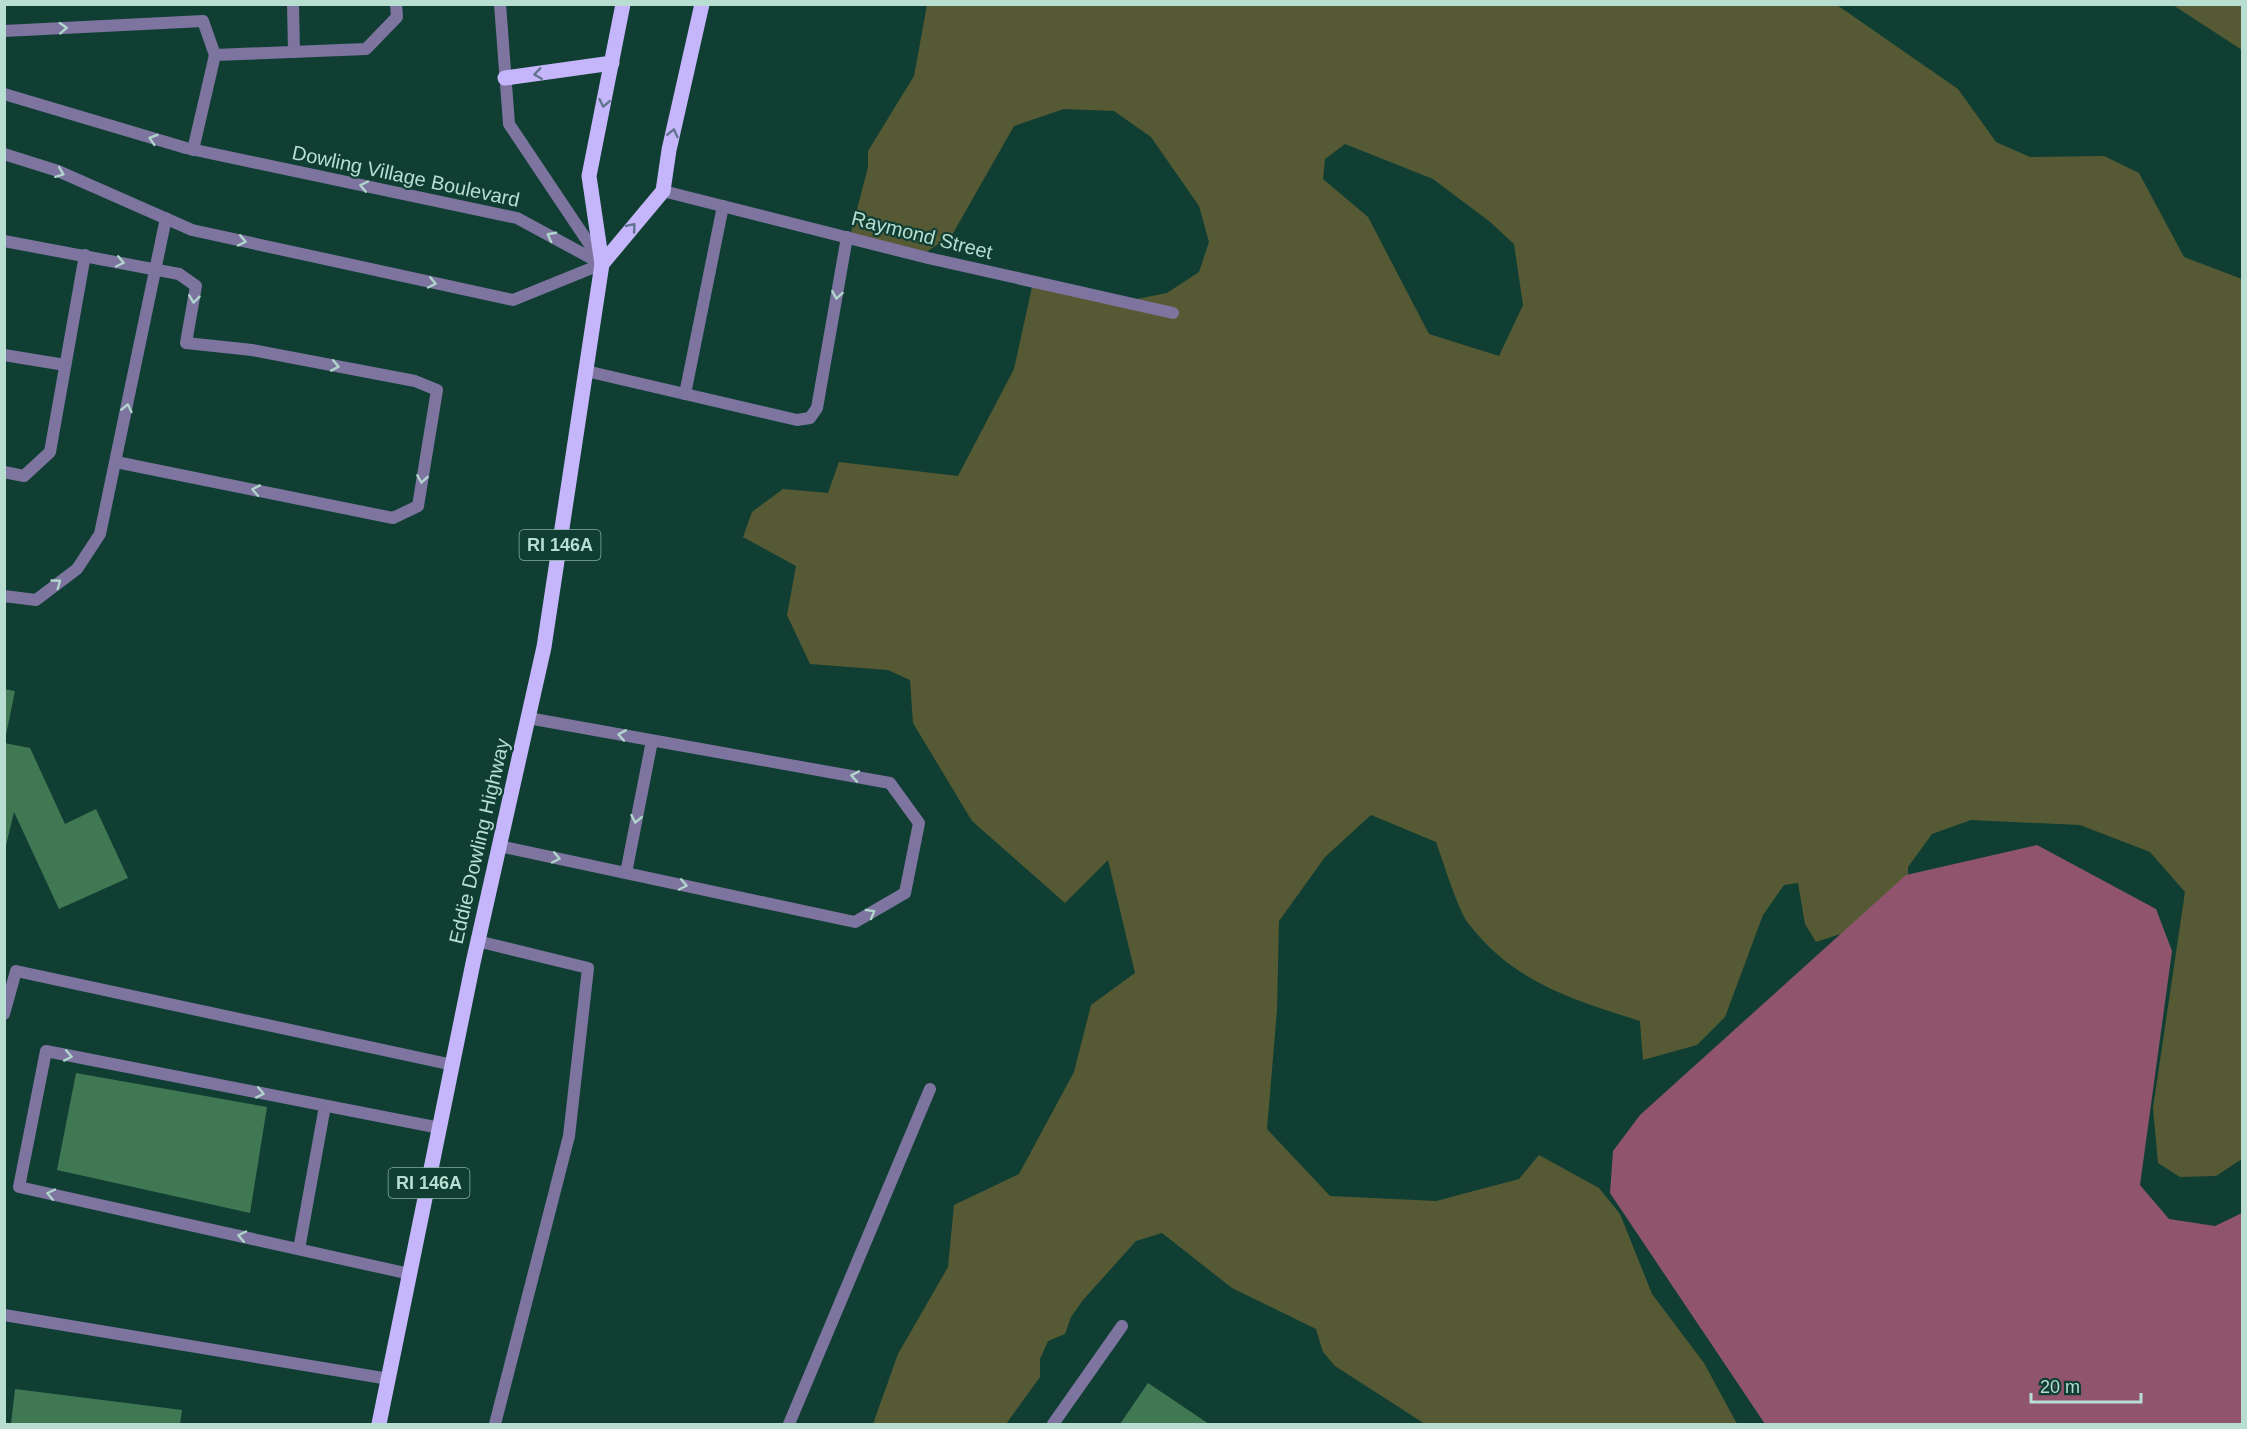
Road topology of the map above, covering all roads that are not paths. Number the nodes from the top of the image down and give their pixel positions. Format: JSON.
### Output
{"nodes":[{"id":1,"x":292,"y":4,"type":"edge"},
{"id":2,"x":396,"y":4,"type":"edge"},
{"id":3,"x":500,"y":4,"type":"edge"},
{"id":4,"x":623,"y":4,"type":"edge"},
{"id":5,"x":702,"y":4,"type":"edge"},
{"id":6,"x":4,"y":31,"type":"edge"},
{"id":7,"x":294,"y":52,"type":"junction"},
{"id":8,"x":215,"y":55,"type":"junction"},
{"id":9,"x":612,"y":63,"type":"junction"},
{"id":10,"x":506,"y":78,"type":"junction"},
{"id":11,"x":4,"y":94,"type":"edge"},
{"id":12,"x":193,"y":150,"type":"junction"},
{"id":13,"x":4,"y":154,"type":"edge"},
{"id":14,"x":663,"y":191,"type":"junction"},
{"id":15,"x":723,"y":206,"type":"junction"},
{"id":16,"x":166,"y":218,"type":"junction"},
{"id":17,"x":847,"y":237,"type":"junction"},
{"id":18,"x":4,"y":241,"type":"edge"},
{"id":19,"x":85,"y":255,"type":"junction"},
{"id":20,"x":602,"y":264,"type":"junction"},
{"id":21,"x":155,"y":269,"type":"junction"},
{"id":22,"x":1173,"y":313,"type":"dead end"},
{"id":23,"x":4,"y":355,"type":"edge"},
{"id":24,"x":65,"y":365,"type":"junction"},
{"id":25,"x":586,"y":371,"type":"junction"},
{"id":26,"x":685,"y":394,"type":"junction"},
{"id":27,"x":116,"y":462,"type":"junction"},
{"id":28,"x":4,"y":472,"type":"edge"},
{"id":29,"x":4,"y":596,"type":"edge"},
{"id":30,"x":528,"y":718,"type":"junction"},
{"id":31,"x":652,"y":741,"type":"junction"},
{"id":32,"x":499,"y":846,"type":"junction"},
{"id":33,"x":626,"y":873,"type":"junction"},
{"id":34,"x":477,"y":941,"type":"junction"},
{"id":35,"x":4,"y":1014,"type":"edge"},
{"id":36,"x":453,"y":1065,"type":"junction"},
{"id":37,"x":930,"y":1089,"type":"dead end"},
{"id":38,"x":325,"y":1106,"type":"junction"},
{"id":39,"x":440,"y":1128,"type":"junction"},
{"id":40,"x":299,"y":1249,"type":"junction"},
{"id":41,"x":410,"y":1274,"type":"junction"},
{"id":42,"x":4,"y":1315,"type":"edge"},
{"id":43,"x":1122,"y":1326,"type":"dead end"},
{"id":44,"x":389,"y":1379,"type":"junction"},
{"id":45,"x":380,"y":1425,"type":"edge"},
{"id":46,"x":495,"y":1425,"type":"edge"},
{"id":47,"x":789,"y":1425,"type":"edge"},
{"id":48,"x":1053,"y":1425,"type":"edge"}],
"edges":[{"from":1,"to":7,"type":"street"},
{"from":2,"to":7,"type":"street"},
{"from":3,"to":10,"type":"street"},
{"from":4,"to":9,"type":"main road","name":"Eddie Dowling Highway","number":"RI 146A"},
{"from":14,"to":5,"type":"main road","one_way":true},
{"from":6,"to":8,"type":"street","one_way":true},
{"from":7,"to":8,"type":"street"},
{"from":8,"to":12,"type":"street"},
{"from":9,"to":10,"type":"main road","one_way":true},
{"from":9,"to":20,"type":"main road","name":"Eddie Dowling Highway","number":"RI 146A","one_way":true},
{"from":10,"to":20,"type":"street"},
{"from":12,"to":11,"type":"street","name":"Dowling Village Boulevard","one_way":true},
{"from":20,"to":12,"type":"street","name":"Dowling Village Boulevard","one_way":true},
{"from":13,"to":16,"type":"street","one_way":true},
{"from":14,"to":15,"type":"street","name":"Raymond Street"},
{"from":20,"to":14,"type":"main road","one_way":true},
{"from":15,"to":17,"type":"street","name":"Raymond Street"},
{"from":15,"to":26,"type":"street"},
{"from":16,"to":20,"type":"street","one_way":true},
{"from":16,"to":21,"type":"street"},
{"from":17,"to":22,"type":"street","name":"Raymond Street"},
{"from":17,"to":26,"type":"street","one_way":true},
{"from":18,"to":19,"type":"street"},
{"from":19,"to":21,"type":"street","one_way":true},
{"from":19,"to":24,"type":"street"},
{"from":20,"to":25,"type":"main road","name":"Eddie Dowling Highway","number":"RI 146A"},
{"from":27,"to":21,"type":"street","one_way":true},
{"from":21,"to":27,"type":"street","one_way":true},
{"from":23,"to":24,"type":"street"},
{"from":24,"to":28,"type":"street"},
{"from":25,"to":26,"type":"street"},
{"from":25,"to":30,"type":"main road","name":"Eddie Dowling Highway","number":"RI 146A"},
{"from":29,"to":27,"type":"street","one_way":true},
{"from":31,"to":30,"type":"street","one_way":true},
{"from":30,"to":32,"type":"main road","name":"Eddie Dowling Highway","number":"RI 146A"},
{"from":31,"to":33,"type":"street","one_way":true},
{"from":33,"to":31,"type":"street","one_way":true},
{"from":32,"to":33,"type":"street","one_way":true},
{"from":32,"to":34,"type":"main road","name":"Eddie Dowling Highway","number":"RI 146A"},
{"from":34,"to":36,"type":"main road","name":"Eddie Dowling Highway","number":"RI 146A"},
{"from":34,"to":46,"type":"street"},
{"from":35,"to":36,"type":"street"},
{"from":36,"to":39,"type":"main road","name":"Eddie Dowling Highway","number":"RI 146A"},
{"from":37,"to":47,"type":"street"},
{"from":38,"to":39,"type":"street"},
{"from":38,"to":40,"type":"street"},
{"from":40,"to":38,"type":"street","one_way":true},
{"from":39,"to":41,"type":"main road","name":"Eddie Dowling Highway","number":"RI 146A"},
{"from":40,"to":41,"type":"street"},
{"from":41,"to":44,"type":"main road","name":"Eddie Dowling Highway","number":"RI 146A"},
{"from":42,"to":44,"type":"street"},
{"from":43,"to":48,"type":"street"},
{"from":44,"to":45,"type":"main road","name":"Eddie Dowling Highway","number":"RI 146A"}]}
